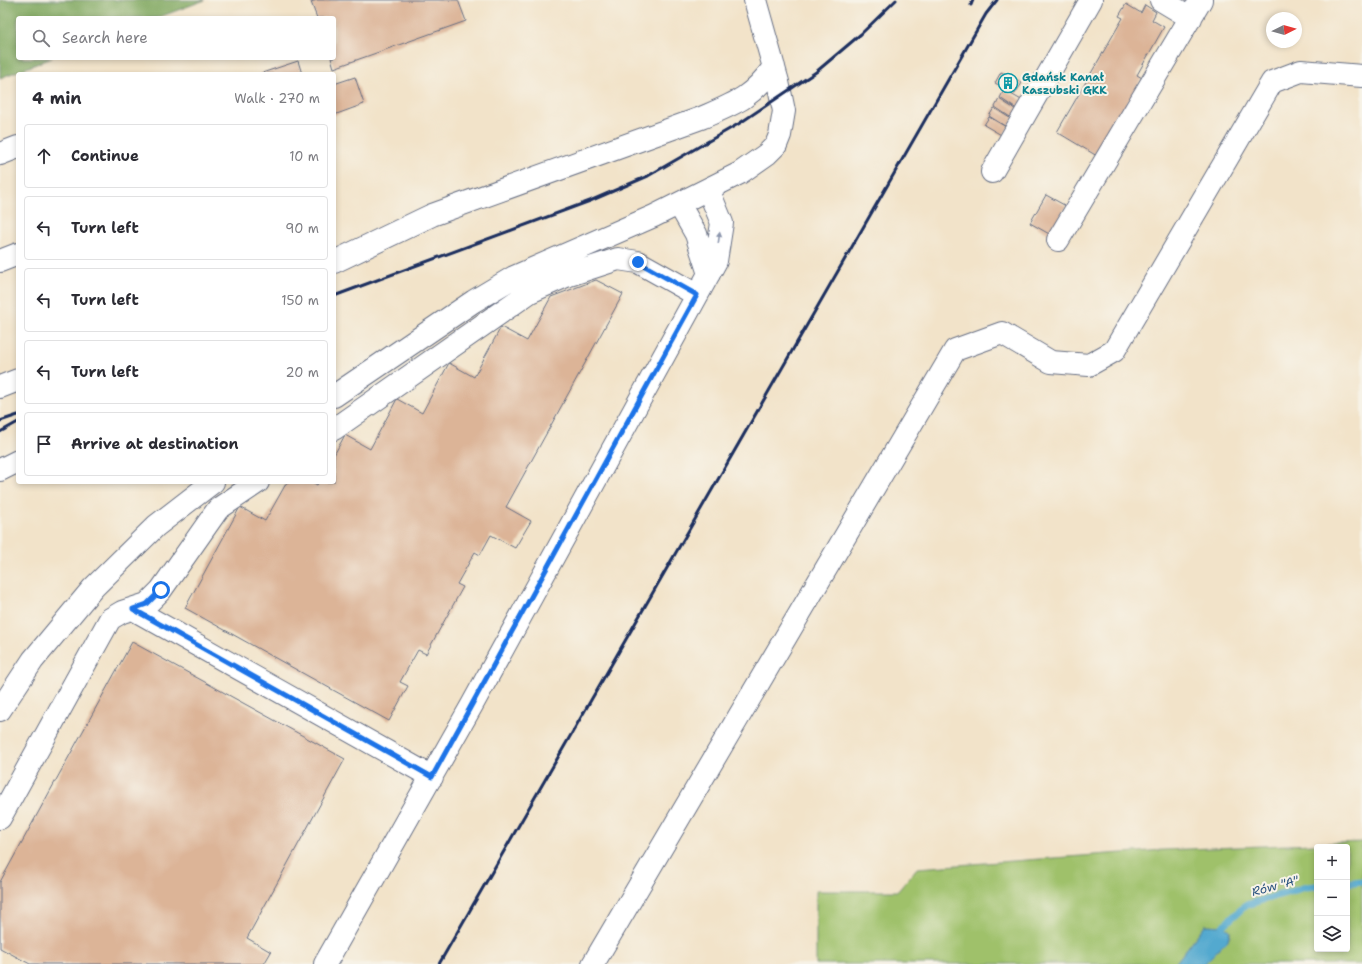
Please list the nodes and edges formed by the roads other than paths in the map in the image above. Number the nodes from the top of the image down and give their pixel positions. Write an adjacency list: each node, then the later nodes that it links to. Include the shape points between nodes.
1 (755, 0): 5 (lane)
2 (1091, 0): 9 (lane)
3 (1161, 0): 4 (lane)
4 (1196, 9): 12 (lane)
5 (774, 67): 10 (lane, via 784,111 783,124 776,145 756,163); 15 (lane, via 760,86 743,100 432,215)
6 (1362, 76): 31 (lane, via 1301,71 1272,82 1114,350 1088,365 1051,362 1002,333 954,350)
7 (16, 148): 8 (lane)
8 (0, 154)
9 (992, 172)
10 (708, 190): 11 (lane); 16 (lane, one-way to 10, via 716,261 722,223)
11 (679, 204): 16 (lane, via 696,234); 20 (lane, via 514,277 474,301)
12 (1058, 240)
13 (16, 255): 14 (lane)
14 (0, 261)
15 (336, 261)
16 (709, 274): 17 (lane)
17 (697, 295): 21 (lane, via 638,262 618,259 566,276 530,292); 28 (lane)
18 (16, 381): 19 (lane)
19 (0, 387)
20 (336, 395)
21 (336, 429)
22 (16, 461): 23 (lane)
23 (0, 470)
24 (210, 484): 27 (lane, via 156,526 93,588 33,660)
25 (255, 484): 26 (lane, via 218,509 161,590 147,604)
26 (133, 609): 28 (lane); 29 (lane, via 110,619)
27 (0, 710)
28 (432, 777): 30 (lane)
29 (0, 818)
30 (325, 964)
31 (593, 964)

